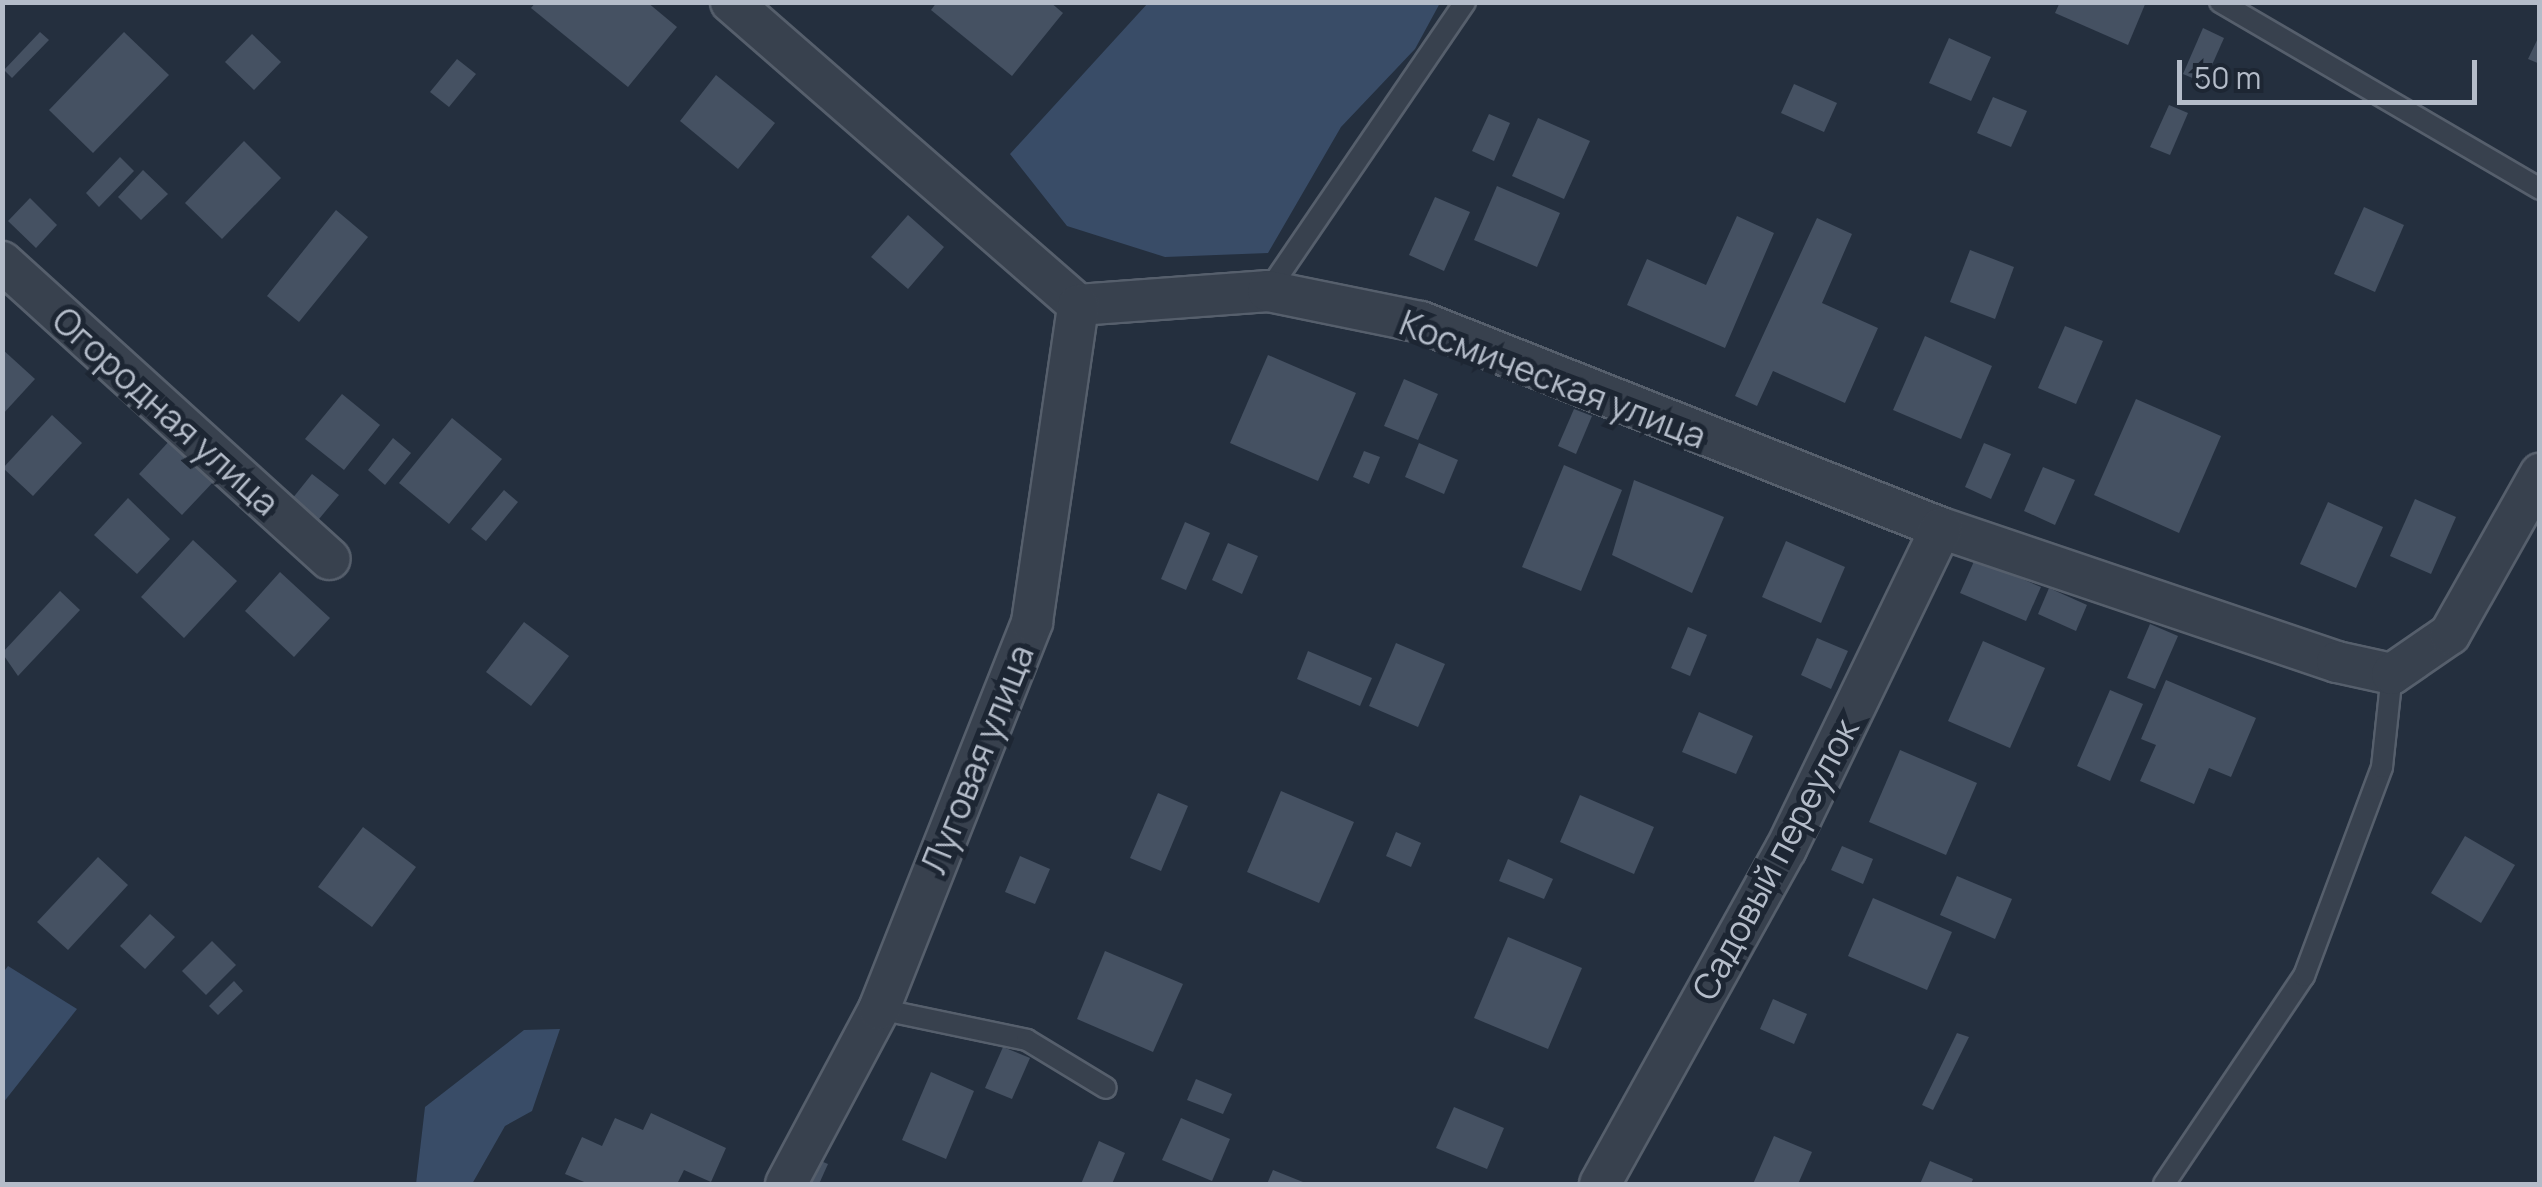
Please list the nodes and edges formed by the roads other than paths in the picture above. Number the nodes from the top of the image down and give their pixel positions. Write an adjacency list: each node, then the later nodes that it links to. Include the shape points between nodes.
1 (731, 2): 7 (street)
2 (1464, 2): 6 (lane)
3 (2220, 2): 4 (lane)
4 (2540, 189)
5 (2, 262): 10 (street, Огородная улица)
6 (1268, 291): 7 (street, Космическая улица); 9 (street, Космическая улица, via 1421,322)
7 (1078, 305): 12 (street, Луговая улица, via 1032,622)
8 (2540, 474): 11 (street, via 2450,634)
9 (1941, 528): 11 (street, Космическая улица); 15 (street, Садовый переулок, via 1786,850)
10 (329, 559)
11 (2392, 674): 16 (lane, via 2382,767 2304,976)
12 (879, 1009): 13 (lane, via 1028,1040); 14 (street, Луговая улица)
13 (1106, 1088)
14 (786, 1184)
15 (1600, 1184)
16 (2164, 1184)

